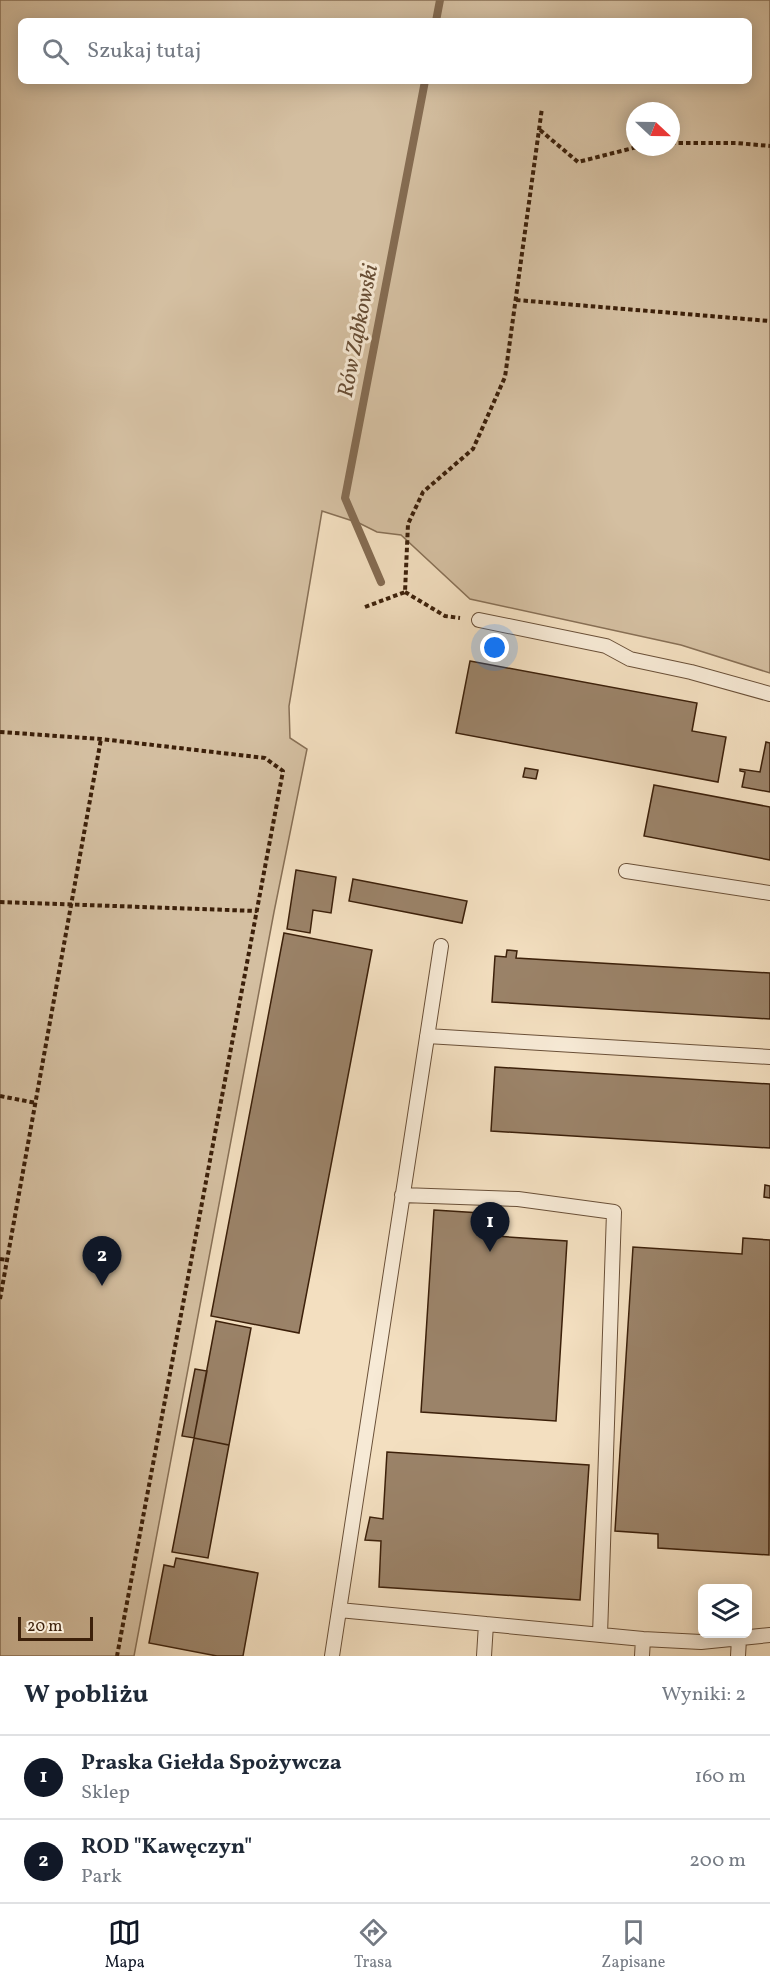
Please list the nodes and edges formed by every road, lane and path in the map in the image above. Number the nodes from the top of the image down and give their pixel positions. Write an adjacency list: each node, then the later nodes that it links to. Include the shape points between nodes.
1 (542, 108): 2 (path)
2 (539, 129): 5 (path, via 578,162); 6 (path)
3 (680, 143): 4 (path)
4 (770, 146)
5 (626, 150)
6 (516, 300): 7 (path); 8 (path, via 505,377 473,449 423,492 408,524)
7 (770, 321)
8 (405, 592): 9 (path); 10 (path, via 445,616)
9 (365, 607)
10 (479, 620): 11 (lane, via 606,646 630,659)
11 (770, 694)
12 (0, 732): 13 (path)
13 (101, 739): 17 (path); 18 (path, via 265,758 283,771)
14 (626, 871): 15 (lane)
15 (770, 893)
16 (0, 903): 17 (path)
17 (71, 904): 18 (path); 23 (path)
18 (256, 911): 34 (path)
19 (441, 946): 20 (lane)
20 (427, 1036): 21 (lane); 24 (lane)
21 (770, 1057)
22 (0, 1096): 23 (path)
23 (36, 1102): 26 (path)
24 (402, 1195): 28 (lane); 30 (lane, via 518,1200 614,1212)
25 (0, 1259): 26 (path)
26 (7, 1260): 27 (path)
27 (0, 1299)
28 (339, 1610): 29 (lane); 35 (lane)
29 (486, 1624): 30 (lane); 36 (lane)
30 (600, 1635): 32 (lane)
31 (770, 1635): 33 (lane)
32 (643, 1639): 33 (lane); 37 (lane)
33 (739, 1639): 38 (lane)
34 (117, 1656)
35 (332, 1656)
36 (484, 1656)
37 (642, 1656)
38 (738, 1656)

